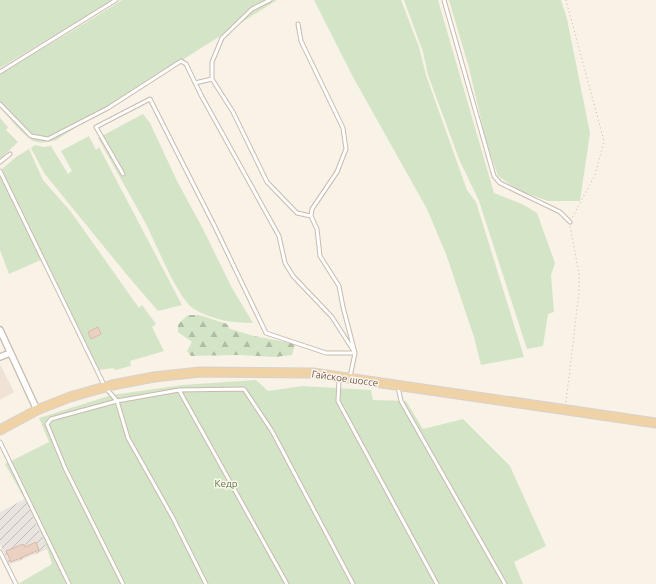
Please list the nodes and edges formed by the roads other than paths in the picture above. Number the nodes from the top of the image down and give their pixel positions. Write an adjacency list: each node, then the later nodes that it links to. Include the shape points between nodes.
1 (116, 0): 5 (lane)
2 (270, 0): 6 (lane, via 252,10 222,38 212,62)
3 (444, 0): 14 (lane, via 494,176 500,183 560,212)
4 (298, 24): 13 (lane, via 301,41 343,128 346,149 337,172 312,208)
5 (0, 72)
6 (212, 79): 7 (lane); 13 (lane, via 233,112 267,182 297,213)
7 (195, 83): 8 (lane, via 186,64 181,61 108,108 48,139 31,136); 17 (lane, via 279,236 285,263 293,276 332,317)
8 (0, 104)
9 (10, 154): 10 (lane)
10 (0, 162)
11 (0, 171): 22 (lane)
12 (123, 174): 17 (lane, via 96,127 150,99 266,333 326,353)
13 (311, 216): 17 (lane, via 317,229 320,256 339,286)
14 (570, 222)
15 (0, 330): 16 (street)
16 (10, 353): 18 (street); 25 (street)
17 (355, 353): 20 (lane)
18 (0, 357)
19 (339, 377): 20 (main road, Гайское шоссе); 22 (main road, Гайское шоссе, via 313,373 200,372 154,377); 36 (lane, via 338,401)
20 (350, 378): 21 (main road, Гайское шоссе)
21 (397, 385): 26 (main road, Гайское шоссе); 37 (lane, via 401,401)
22 (105, 387): 24 (lane); 25 (main road, Гайское шоссе)
23 (179, 390): 24 (lane); 34 (lane); 35 (lane, via 244,388 272,431)
24 (117, 402): 32 (lane, via 51,419 47,424 65,468); 33 (lane, via 128,438)
25 (37, 410): 27 (main road, Гайское шоссе)
26 (656, 423)
27 (0, 430)
28 (0, 442): 31 (lane)
29 (0, 552): 30 (lane)
30 (16, 584)
31 (69, 584)
32 (123, 584)
33 (206, 584)
34 (287, 584)
35 (353, 584)
36 (437, 584)
37 (505, 584)

